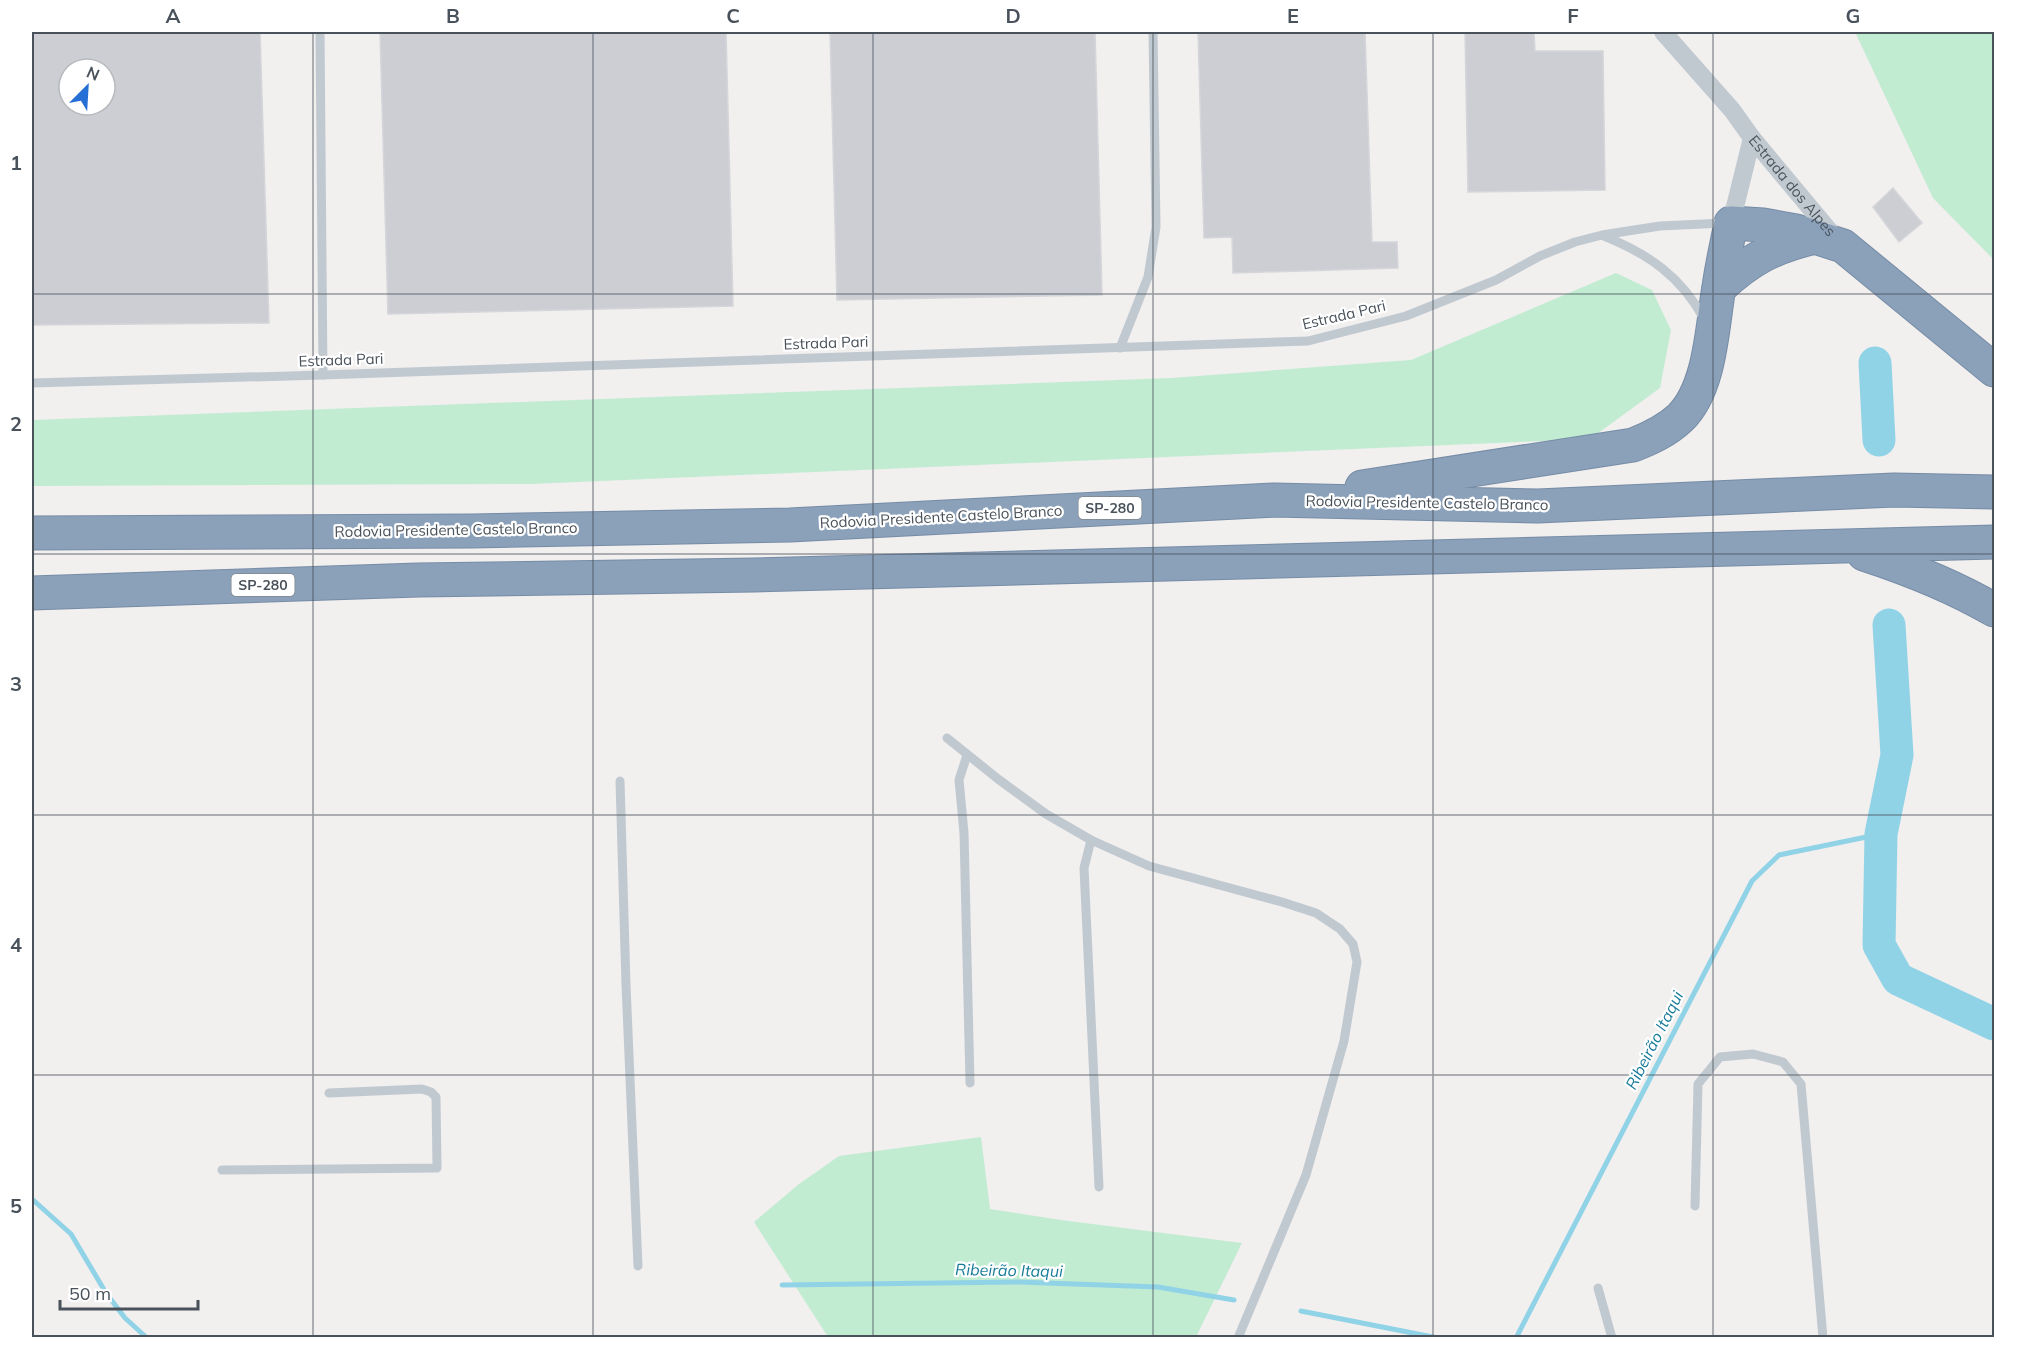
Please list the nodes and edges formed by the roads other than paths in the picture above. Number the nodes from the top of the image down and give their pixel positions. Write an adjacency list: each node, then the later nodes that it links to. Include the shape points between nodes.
1 (320, 32): 12 (lane)
2 (1153, 32): 10 (lane, via 1156,226 1148,277)
3 (1663, 32): 4 (street)
4 (1752, 138): 5 (street, Estrada dos Alpes); 7 (street, Estrada dos Alpes)
5 (1731, 223): 6 (lane, Estrada Pari, via 1660,226); 7 (highway, via 1797,231); 8 (highway)
6 (1602, 235): 9 (lane, via 1658,264 1698,306); 10 (lane, Estrada Pari, via 1540,256 1496,280 1406,316 1308,341)
7 (1830, 241): 8 (highway, via 1786,244 1759,256); 11 (highway)
8 (1719, 288): 9 (highway)
9 (1713, 334): 15 (highway, via 1697,393 1682,417 1658,435 1633,445)
10 (1120, 348): 12 (lane, Estrada Pari)
11 (1995, 370)
12 (323, 375): 13 (lane, Estrada Pari)
13 (32, 383)
14 (1995, 492): 15 (highway, Rodovia Presidente Castelo Branco / SP-280, via 1894,490 1538,506)
15 (1274, 500): 16 (highway, Rodovia Presidente Castelo Branco / SP-280, via 790,525)
16 (32, 533)
17 (1995, 542): 18 (highway, SP-280)
18 (1836, 546): 19 (highway, SP-280, via 754,575 407,580); 20 (highway, via 1905,567)
19 (32, 593)
20 (1995, 610)
21 (947, 738): 22 (lane)
22 (967, 754): 24 (lane, via 1046,814); 25 (lane, via 958,780 964,833)
23 (620, 781): 30 (lane)
24 (1091, 840): 28 (lane, via 1084,868); 32 (lane, via 1149,867 1316,913 1340,929 1353,944 1357,962 1344,1041 1309,1164)
25 (970, 1083)
26 (329, 1093): 27 (lane, via 422,1089 431,1092 436,1097 437,1168)
27 (222, 1170)
28 (1099, 1187)
29 (1695, 1206): 34 (lane, via 1698,1084 1720,1057 1753,1054 1783,1062 1801,1084)
30 (638, 1266)
31 (1599, 1288): 33 (lane)
32 (1238, 1338)
33 (1612, 1338)
34 (1823, 1338)

